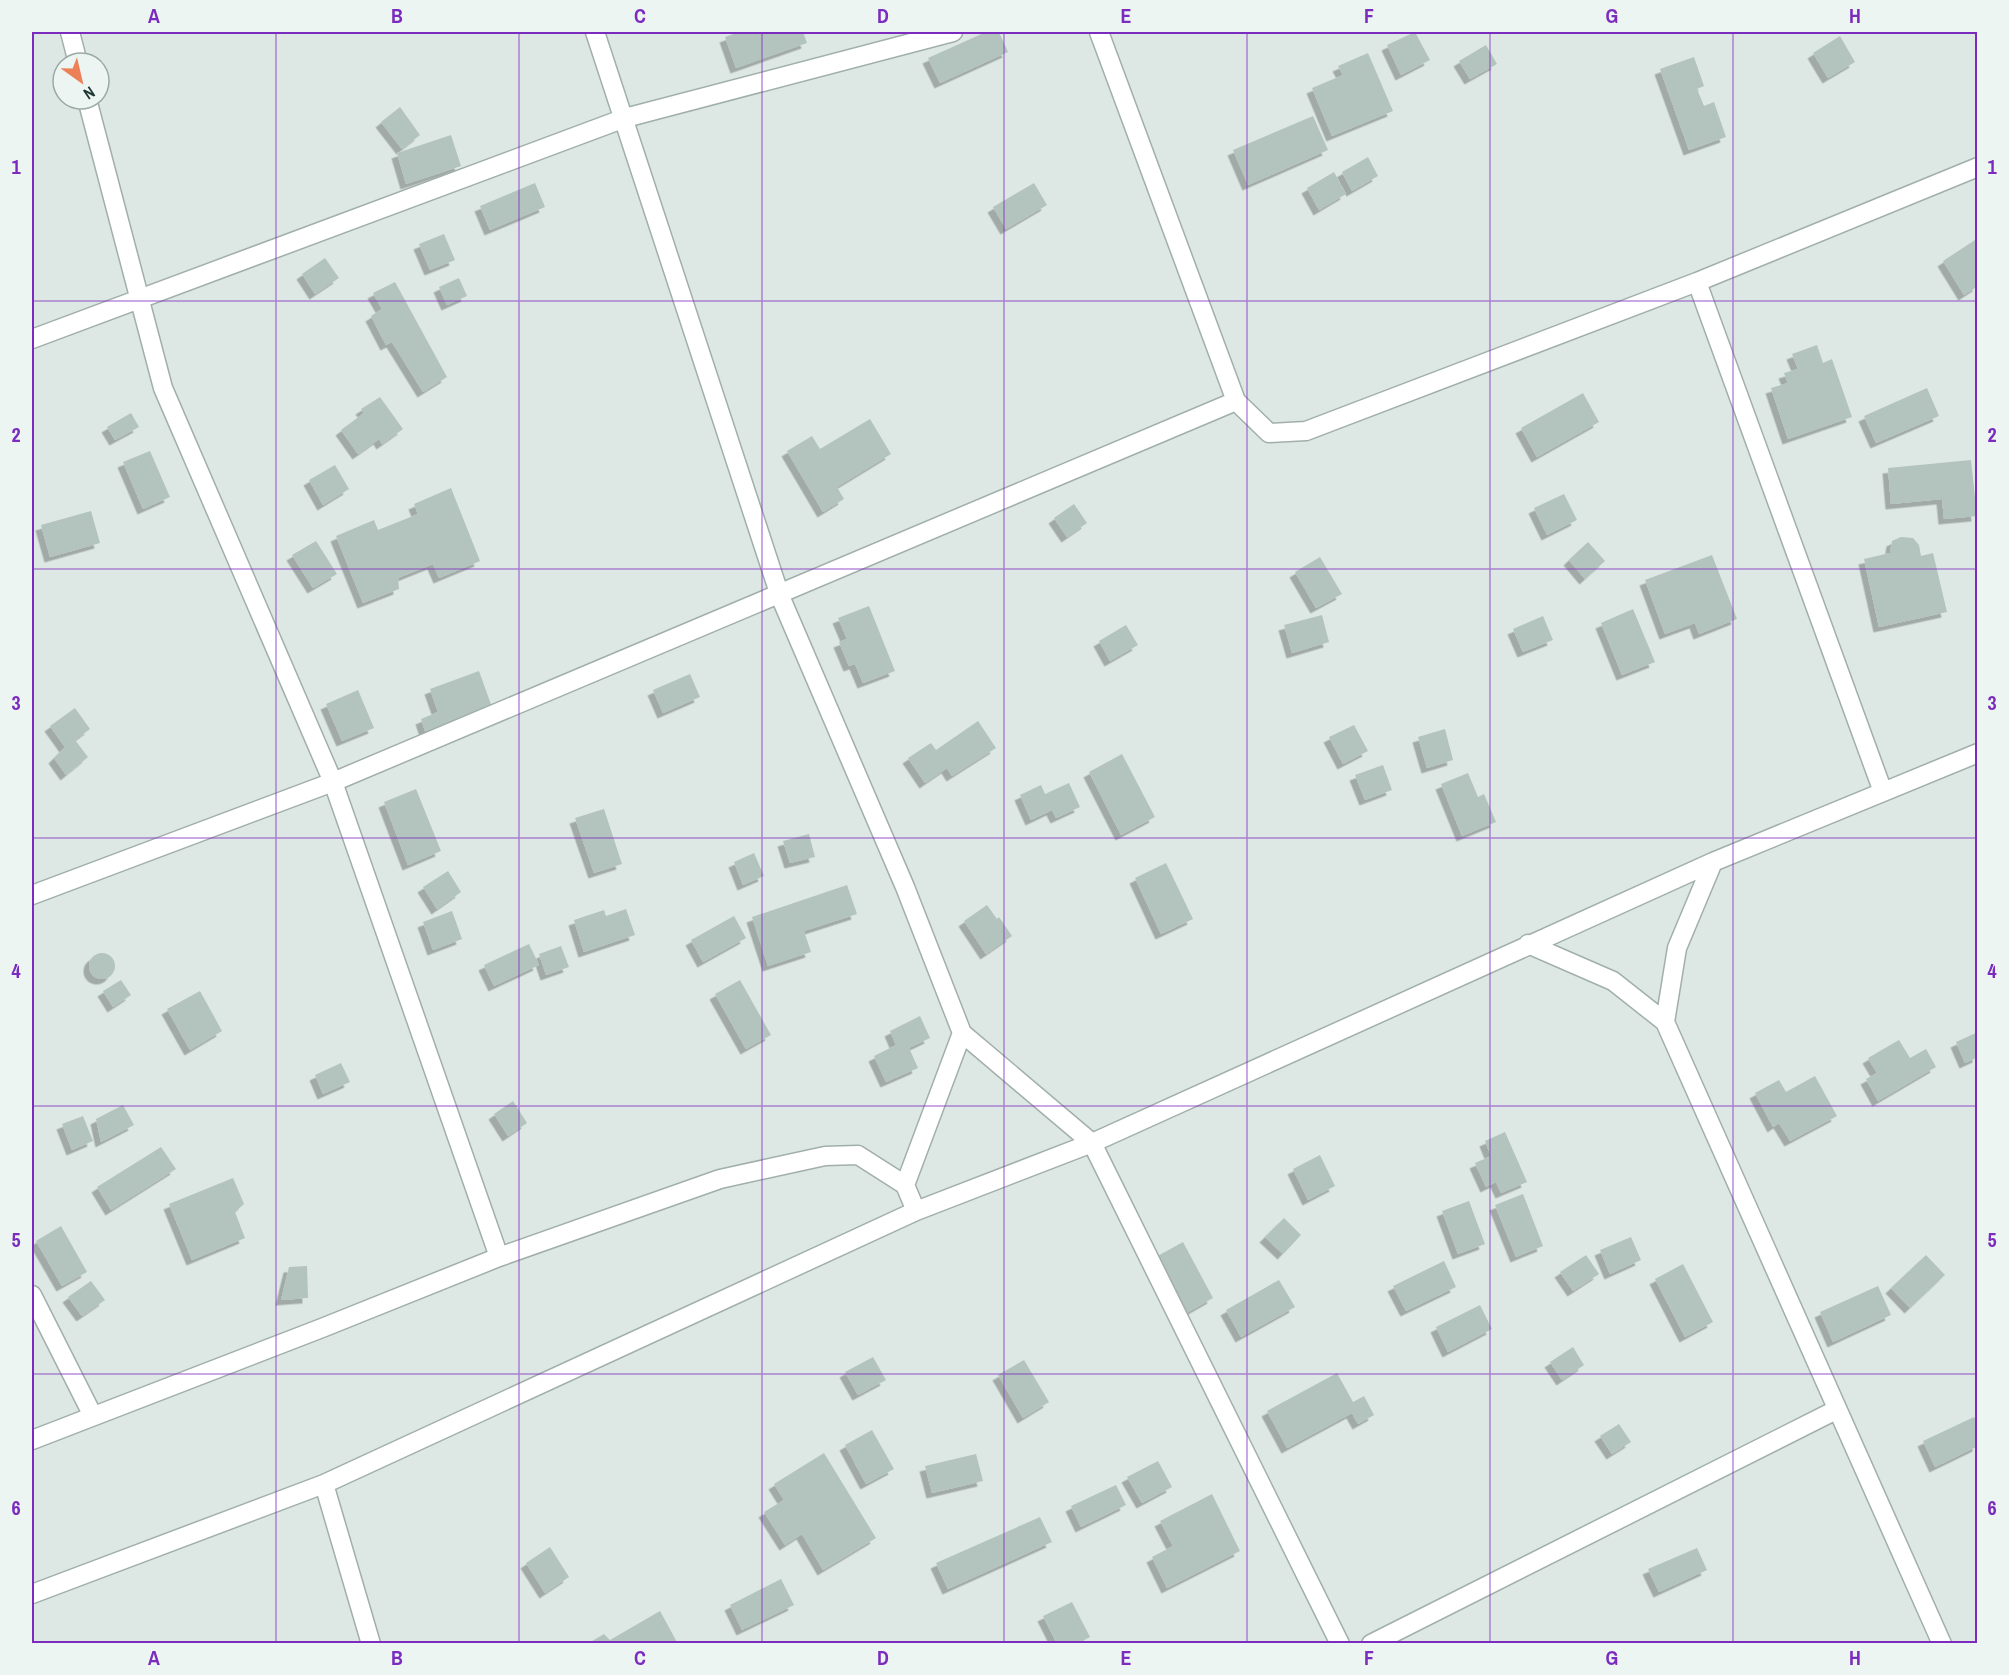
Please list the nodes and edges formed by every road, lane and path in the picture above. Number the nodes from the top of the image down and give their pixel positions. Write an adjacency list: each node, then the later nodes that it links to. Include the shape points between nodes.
1 (70, 32): 5 (street)
2 (596, 32): 7 (street)
3 (952, 32): 7 (street)
4 (1099, 32): 12 (street)
5 (75, 51)
6 (90, 111): 10 (street)
7 (625, 118): 10 (street); 13 (street)
8 (1977, 167): 9 (street)
9 (1696, 282): 12 (street, via 1306,431 1269,433); 16 (street)
10 (139, 301): 11 (street); 15 (street, via 163,387)
11 (32, 339)
12 (1236, 401): 13 (street)
13 (780, 596): 15 (street); 21 (street, via 905,887)
14 (1977, 753): 16 (street)
15 (333, 782): 18 (street); 25 (street)
16 (1883, 792): 17 (street)
17 (1713, 862): 19 (street); 20 (street, via 1677,948)
18 (32, 895)
19 (1528, 944): 20 (street, via 1613,981); 22 (street)
20 (1665, 1022): 27 (street)
21 (962, 1033): 22 (street); 23 (street)
22 (1092, 1143): 24 (street); 33 (street)
23 (905, 1185): 24 (street); 25 (street, via 858,1155 825,1156 720,1179)
24 (916, 1211): 30 (street)
25 (499, 1257): 28 (street)
26 (32, 1296): 28 (street)
27 (1836, 1410): 34 (street); 35 (street)
28 (93, 1416): 29 (street)
29 (32, 1440)
30 (324, 1484): 31 (street); 32 (street)
31 (32, 1594)
32 (371, 1644)
33 (1340, 1644)
34 (1371, 1644)
35 (1942, 1644)

